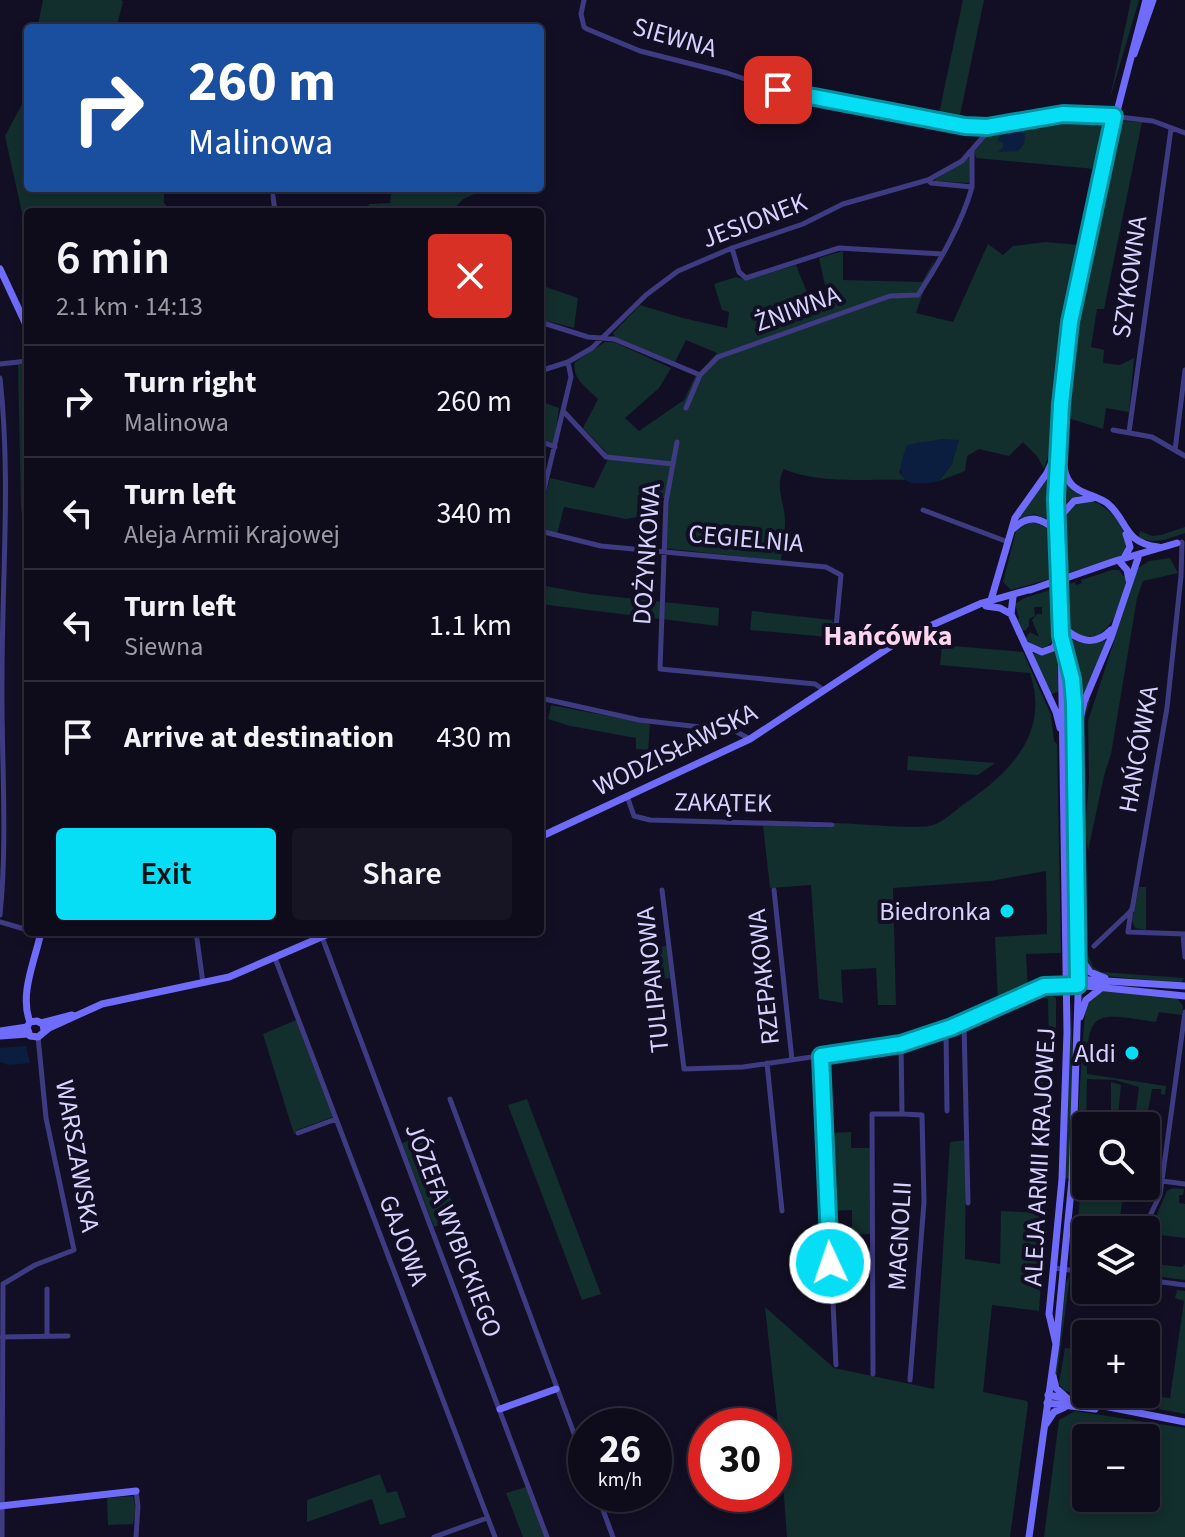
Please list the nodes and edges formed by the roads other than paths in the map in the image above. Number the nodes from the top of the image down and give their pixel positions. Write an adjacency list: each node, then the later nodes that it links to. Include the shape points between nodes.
1 (584, 0): 6 (street, SIEWNA, via 584,27 640,51 805,96)
2 (1146, 0): 4 (main road, ALEJA ARMII KRAJOWEJ)
3 (1153, 0): 4 (main road, ALEJA ARMII KRAJOWEJ)
4 (1130, 62): 5 (main road, ALEJA ARMII KRAJOWEJ)
5 (1114, 116): 6 (street, SIEWNA, via 1049,115); 7 (street, SIEWNA); 29 (main road, ALEJA ARMII KRAJOWEJ, via 1070,322)
6 (992, 127): 9 (street, JESIONEK)
7 (1171, 129): 8 (street, SIEWNA); 31 (street, SZYKOWNA)
8 (1185, 133)
9 (972, 150): 10 (street, JESIONEK); 11 (street)
10 (928, 180): 11 (street); 14 (street, JESIONEK, via 843,204)
11 (972, 187): 15 (street, ŻNIWNA)
12 (273, 196): 13 (street)
13 (274, 208)
14 (732, 248): 15 (street, via 746,278 839,248); 19 (street, JESIONEK, via 669,276)
15 (942, 254): 25 (street, ŻNIWNA, via 918,295 890,296 718,357)
16 (0, 269): 17 (main road)
17 (24, 320)
18 (544, 323): 19 (street)
19 (603, 340): 21 (street, JESIONEK); 25 (street, via 614,339)
20 (24, 361): 22 (street)
21 (568, 362): 23 (street, JESIONEK); 28 (street, via 571,377)
22 (0, 364)
23 (544, 370)
24 (1185, 370): 36 (street)
25 (700, 375): 27 (street)
26 (0, 378): 75 (street, via 5,537)
27 (686, 408)
28 (564, 412): 34 (street); 38 (street, via 606,457)
29 (1059, 426): 35 (main road, ALEJA ARMII KRAJOWEJ); 40 (main road, via 1068,480)
30 (1113, 430): 31 (street)
31 (1129, 432): 36 (street)
32 (677, 442): 38 (street, DOŻYNKOWA)
33 (544, 443): 34 (street)
34 (555, 447): 39 (street)
35 (1058, 449): 42 (main road, ALEJA ARMII KRAJOWEJ); 44 (main road)
36 (1175, 450): 37 (street)
37 (1185, 456)
38 (673, 464): 50 (street, DOŻYNKOWA)
39 (544, 490)
40 (1097, 498): 42 (main road, via 1074,501); 43 (main road)
41 (923, 510): 47 (street)
42 (1057, 521): 46 (main road, ALEJA ARMII KRAJOWEJ)
43 (1123, 527): 49 (main road, via 1138,542); 52 (main road, via 1130,547)
44 (1011, 531): 46 (main road, via 1025,519 1036,518); 47 (main road)
45 (544, 532): 50 (street, CEGIELNIA, via 601,546)
46 (1058, 532): 58 (main road, ALEJA ARMII KRAJOWEJ)
47 (1008, 542): 53 (main road)
48 (1181, 542): 49 (main road, WODZISŁAWSKA); 51 (main road, WODZISŁAWSKA); 74 (street, HAŃCÓWKA, via 1168,698)
49 (1158, 547): 52 (main road, WODZISŁAWSKA)
50 (664, 552): 62 (street, CEGIELNIA, via 826,567 841,575 836,627 846,637 874,641); 63 (street, DOŻYNKOWA)
51 (1138, 558): 52 (main road, WODZISŁAWSKA); 54 (main road)
52 (1122, 560): 54 (main road); 55 (main road, WODZISŁAWSKA, bridge)
53 (1000, 575): 55 (main road, via 1003,587); 56 (main road)
54 (1129, 582): 59 (main road)
55 (1013, 595): 56 (main road, WODZISŁAWSKA); 57 (main road)
56 (988, 603): 57 (main road); 62 (main road, WODZISŁAWSKA)
57 (1011, 614): 61 (main road)
58 (1061, 626): 59 (main road, via 1088,641); 60 (main road, ALEJA ARMII KRAJOWEJ)
59 (1113, 629): 68 (main road)
60 (1061, 636): 61 (main road, via 1053,648 1042,652); 67 (main road, ALEJA ARMII KRAJOWEJ); 68 (main road, ALEJA ARMII KRAJOWEJ, via 1073,686)
61 (1025, 644): 67 (main road)
62 (883, 650): 64 (main road, WODZISŁAWSKA)
63 (660, 669): 64 (street, WODZISŁAWSKA, via 815,684)
64 (824, 690): 66 (main road, WODZISŁAWSKA)
65 (544, 699): 66 (street, via 639,720 735,731)
66 (750, 739): 69 (main road, WODZISŁAWSKA)
67 (1063, 739): 86 (main road, ALEJA ARMII KRAJOWEJ)
68 (1073, 746): 83 (main road, ALEJA ARMII KRAJOWEJ)
69 (627, 796): 70 (street, ZAKĄTEK, via 634,816 650,820); 71 (main road, WODZISŁAWSKA)
70 (832, 825)
71 (544, 835)
72 (662, 890): 103 (street, TULIPANOWA, via 682,1066)
73 (774, 890): 102 (street, RZEPAKOWA)
74 (1132, 910): 78 (street, via 1128,932); 82 (street)
75 (0, 915)
76 (0, 922): 77 (street)
77 (24, 929)
78 (1184, 934): 84 (street)
79 (39, 936): 96 (main road, via 26,995)
80 (197, 936): 89 (street)
81 (322, 937): 85 (main road); 135 (street, JÓZEFA WYBICKIEGO)
82 (1094, 946)
83 (1077, 950): 87 (main road, via 1090,972); 88 (main road, ALEJA ARMII KRAJOWEJ)
84 (1185, 957)
85 (275, 958): 89 (main road); 109 (street, GAJOWA)
86 (1067, 981): 88 (main road); 94 (street, via 1056,979); 116 (main road, ALEJA ARMII KRAJOWEJ)
87 (1112, 981): 88 (main road); 90 (main road)
88 (1078, 982): 91 (main road); 95 (main road, ALEJA ARMII KRAJOWEJ)
89 (203, 984): 98 (main road, via 123,998)
90 (1185, 986)
91 (1102, 988): 92 (main road); 95 (main road, via 1086,1000)
92 (1185, 996)
93 (1185, 1012): 104 (street)
94 (964, 1022): 97 (street); 113 (street)
95 (1078, 1023): 117 (main road, ALEJA ARMII KRAJOWEJ)
96 (28, 1028): 98 (main road); 98 (main road); 99 (main road)
97 (946, 1029): 100 (street); 107 (street)
98 (41, 1030): 120 (street, WARSZAWSKA, via 46,1118 74,1250)
99 (0, 1033)
100 (901, 1044): 101 (street); 108 (street)
101 (821, 1056): 102 (street); 128 (street)
102 (792, 1060): 103 (street)
103 (767, 1063): 114 (street)
104 (1177, 1070): 105 (street); 111 (street)
105 (1185, 1071)
106 (450, 1099): 132 (street)
107 (947, 1111)
108 (902, 1114): 130 (street, via 872,1114); 131 (street, MAGNOLII, via 922,1115 924,1202)
109 (336, 1119): 110 (street); 142 (street, GAJOWA)
110 (298, 1133)
111 (1162, 1181): 112 (street); 115 (street)
112 (1185, 1184)
113 (968, 1203)
114 (782, 1211)
115 (1150, 1216)
116 (1054, 1268): 117 (street); 126 (main road, ALEJA ARMII KRAJOWEJ, via 1049,1314)
117 (1064, 1269): 118 (street); 126 (main road, ALEJA ARMII KRAJOWEJ)
118 (1072, 1270)
119 (1160, 1282): 121 (street)
120 (1, 1284): 125 (street)
121 (1185, 1285)
122 (47, 1289): 123 (street)
123 (47, 1336): 124 (street); 125 (street)
124 (68, 1336)
125 (2, 1337): 127 (street)
126 (1056, 1344): 129 (main road, ALEJA ARMII KRAJOWEJ)
127 (1, 1347): 140 (street)
128 (836, 1365)
129 (1052, 1370): 133 (main road, ALEJA ARMII KRAJOWEJ); 134 (main road, via 1056,1388)
130 (873, 1374)
131 (910, 1380)
132 (556, 1389): 135 (main road); 136 (street)
133 (1048, 1399): 134 (main road); 138 (main road, ALEJA ARMII KRAJOWEJ)
134 (1070, 1403): 137 (main road); 138 (main road, via 1054,1412)
135 (500, 1409): 147 (street, JÓZEFA WYBICKIEGO)
136 (568, 1420)
137 (1185, 1422)
138 (1043, 1434): 149 (main road, ALEJA ARMII KRAJOWEJ)
139 (136, 1491): 140 (main road); 144 (street)
140 (1, 1506): 143 (street)
141 (604, 1512): 148 (street)
142 (487, 1518): 145 (street); 146 (street, GAJOWA)
143 (2, 1537)
144 (136, 1537)
145 (434, 1537)
146 (495, 1537)
147 (547, 1537)
148 (613, 1537)
149 (1029, 1537)

